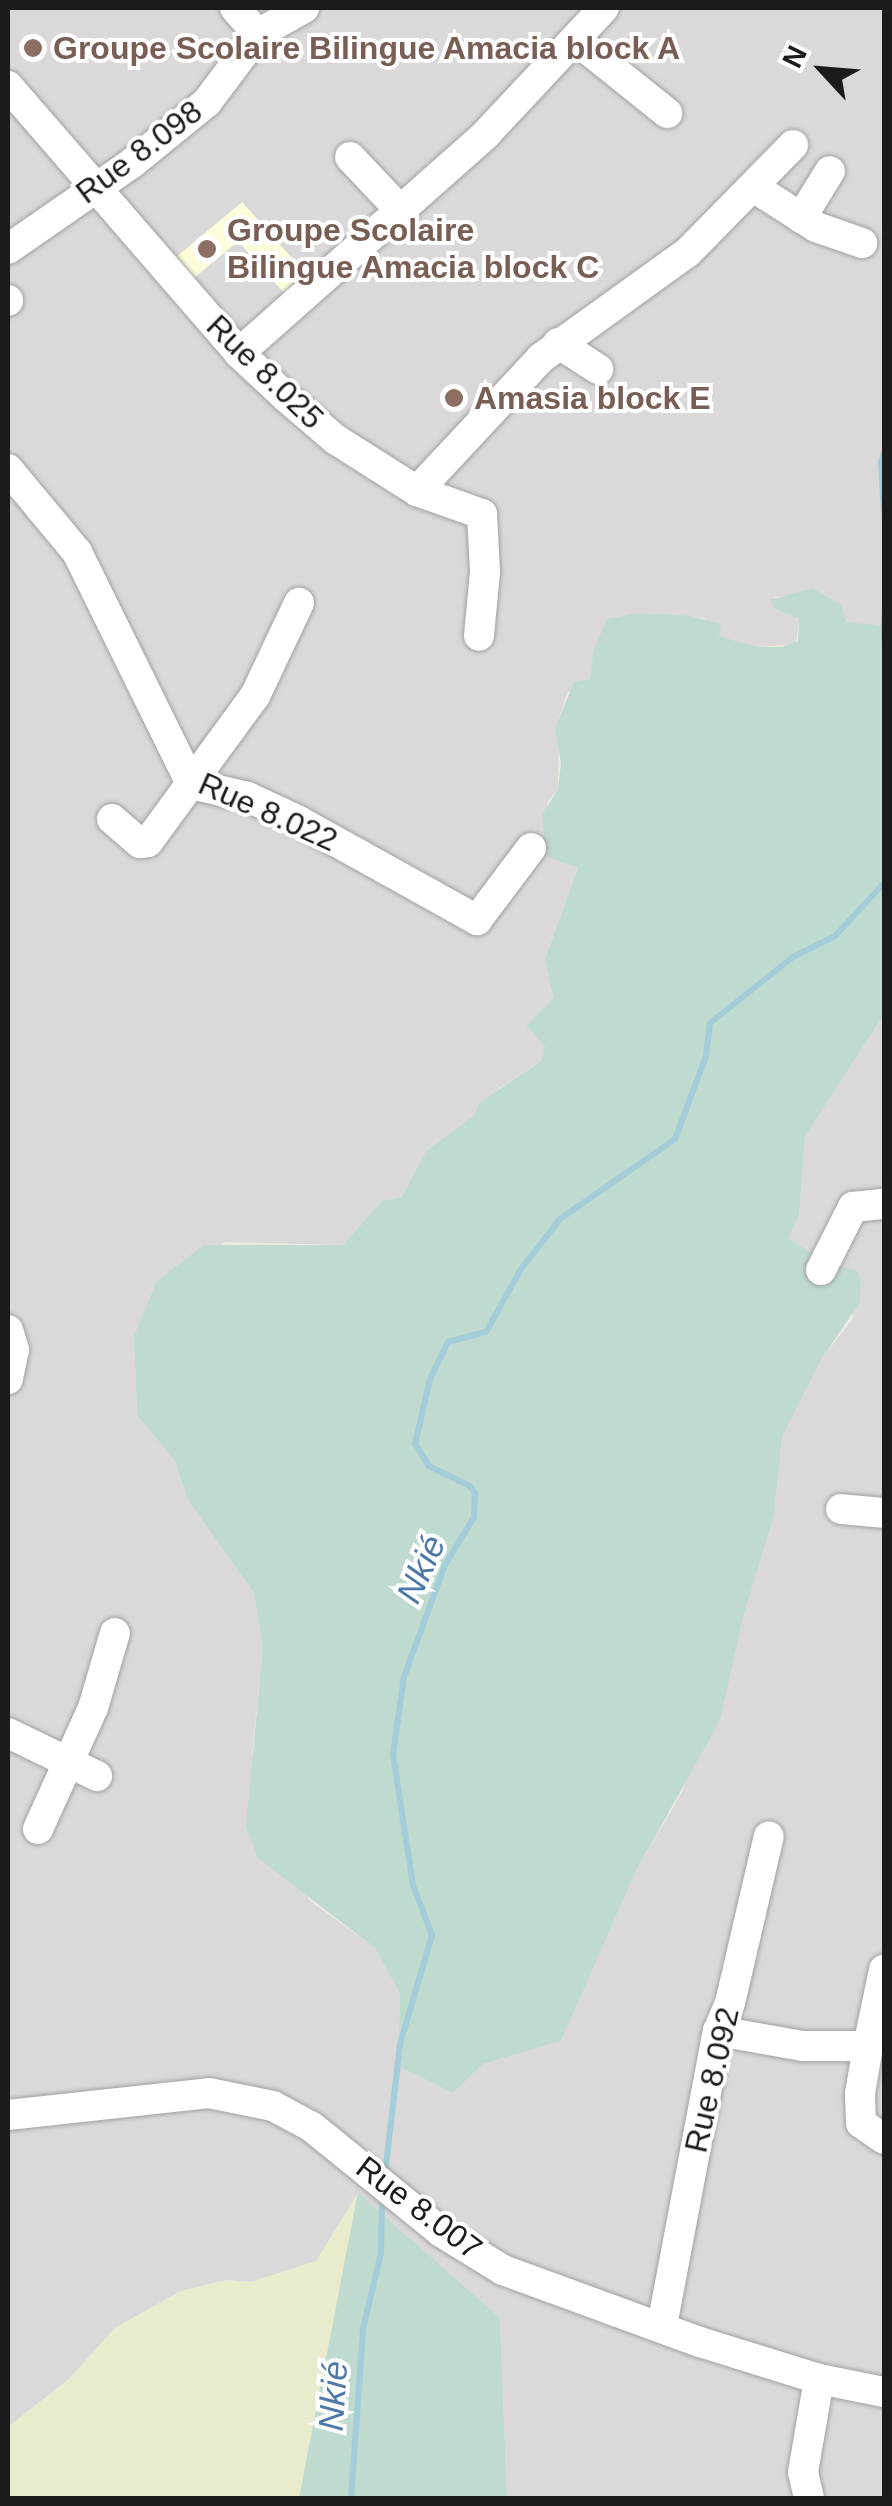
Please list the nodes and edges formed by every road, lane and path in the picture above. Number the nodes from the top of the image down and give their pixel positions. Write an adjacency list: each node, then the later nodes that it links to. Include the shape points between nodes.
1 (235, 8): 4 (street)
2 (303, 8): 4 (street, Rue 8.098)
3 (604, 8): 5 (street)
4 (258, 34): 12 (street, Rue 8.098, via 207,102)
5 (576, 40): 7 (street); 13 (street)
6 (8, 86): 12 (street, Rue 8.025)
7 (667, 113)
8 (793, 145): 11 (street)
9 (350, 157): 13 (street)
10 (830, 171): 14 (street)
11 (755, 188): 14 (street); 17 (street, via 668,269)
12 (94, 189): 16 (street, Rue 8.098); 18 (street, Rue 8.025)
13 (402, 212): 18 (street)
14 (802, 218): 15 (street)
15 (862, 243)
16 (8, 249)
17 (558, 343): 19 (street); 21 (street)
18 (240, 353): 21 (street, Rue 8.025, via 335,440)
19 (598, 369)
20 (8, 468): 24 (street, Rue 8.022, via 77,552)
21 (417, 491): 23 (street, Rue 8.025, via 484,518)
22 (300, 602): 24 (street, via 262,684)
23 (479, 636)
24 (190, 784): 25 (street, via 148,842 140,844); 26 (street, Rue 8.022, via 248,797 299,821 477,920)
25 (112, 819)
26 (531, 848)
27 (884, 1204): 28 (street, via 853,1206)
28 (821, 1270)
29 (8, 1330): 30 (street, via 14,1350)
30 (8, 1379)
31 (841, 1509): 32 (street)
32 (884, 1514)
33 (116, 1633): 35 (street)
34 (8, 1733): 35 (street)
35 (69, 1760): 36 (street); 37 (street)
36 (97, 1776)
37 (38, 1830)
38 (769, 1836): 40 (street, Rue 8.092)
39 (884, 1970): 41 (street)
40 (718, 2032): 41 (street, via 803,2046); 44 (street, Rue 8.092)
41 (868, 2046): 43 (street, via 862,2123)
42 (8, 2115): 44 (street, Rue 8.007, via 209,2093 272,2106 312,2127 409,2207 503,2270)
43 (884, 2139)
44 (662, 2326): 45 (street, Rue 8.007)
45 (819, 2378): 46 (street, Rue 8.007); 47 (street, via 803,2472)
46 (884, 2392)
47 (809, 2498)

